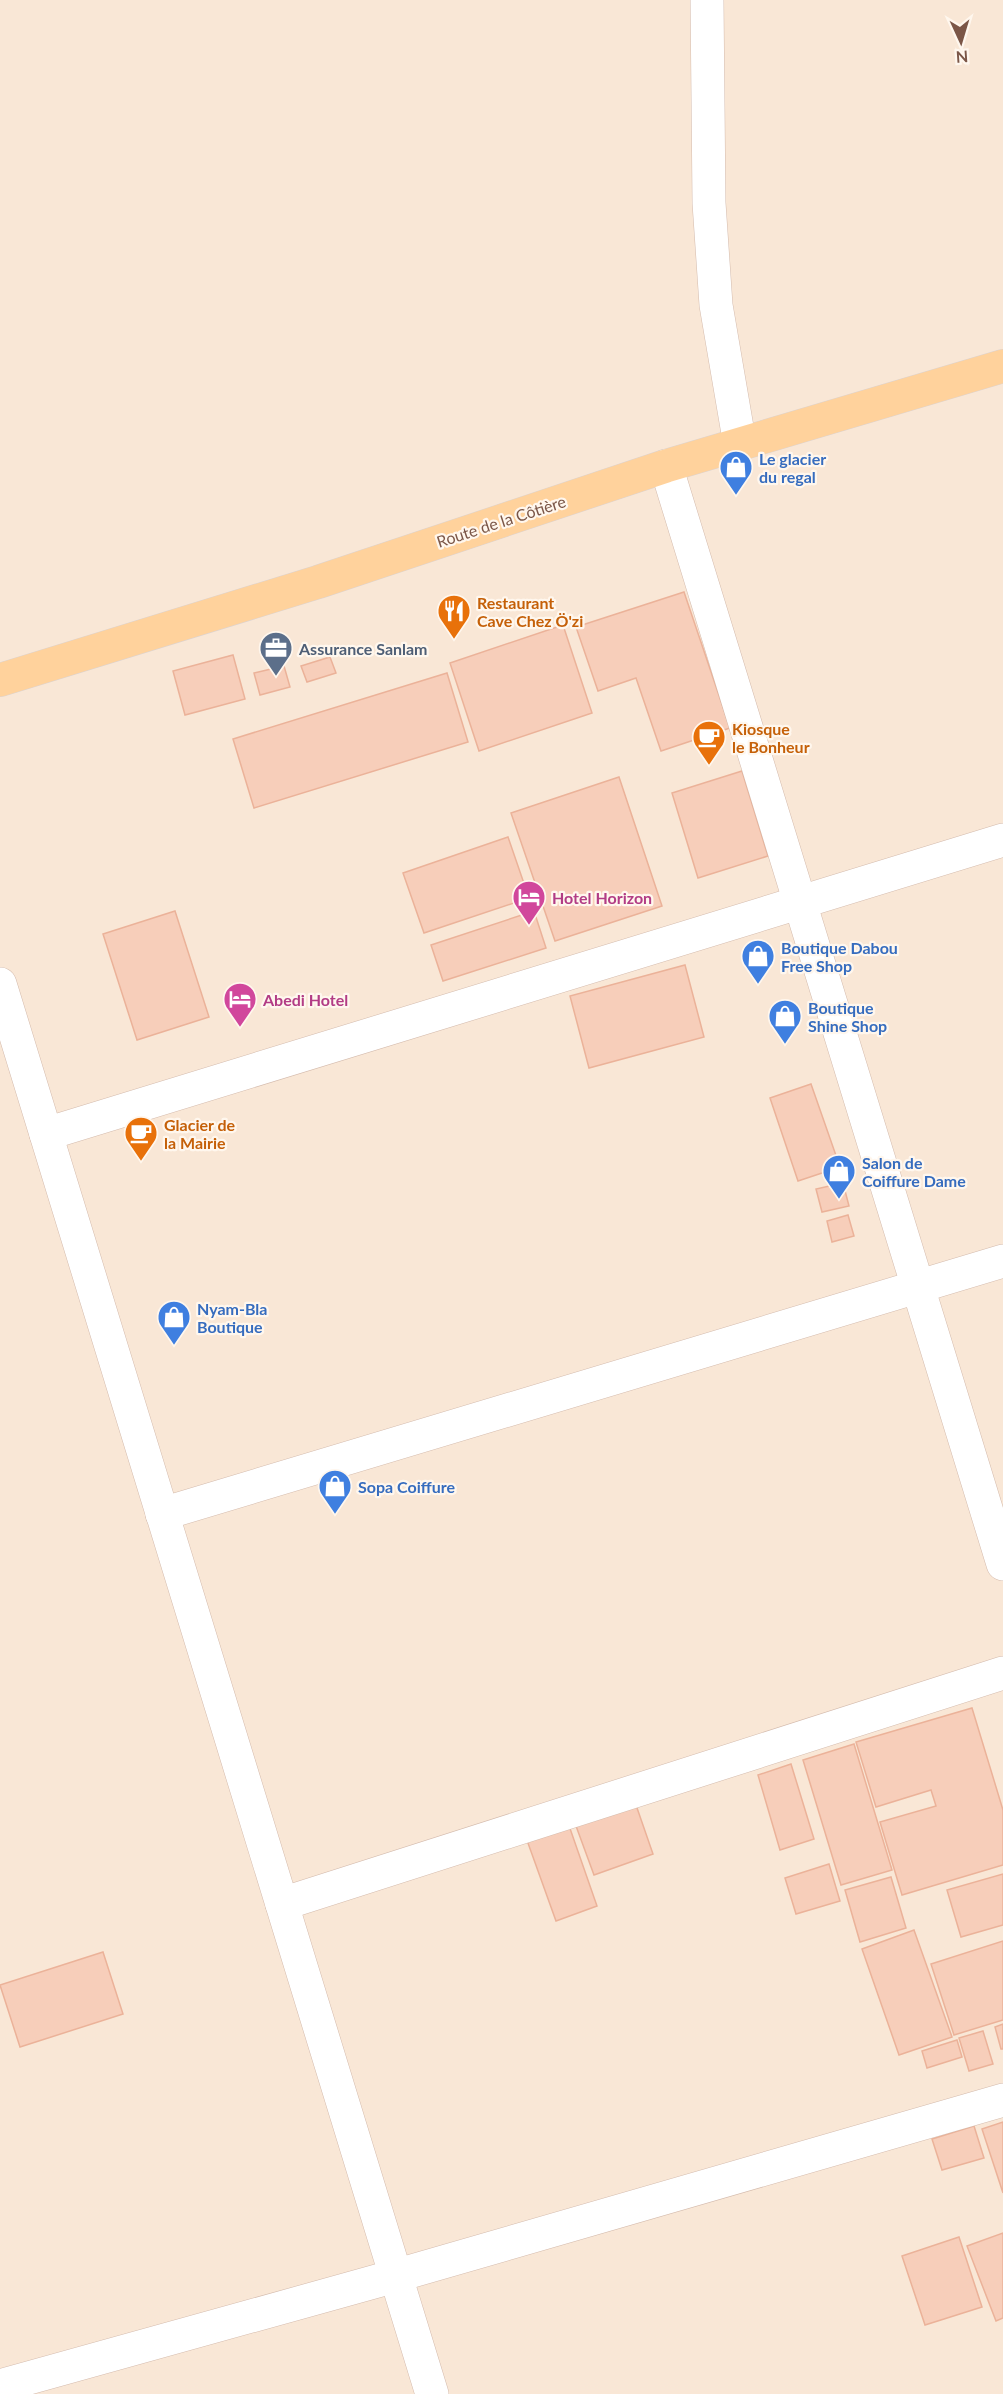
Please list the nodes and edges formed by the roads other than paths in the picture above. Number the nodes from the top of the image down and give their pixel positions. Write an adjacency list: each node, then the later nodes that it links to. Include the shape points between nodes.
1 (707, 0): 3 (street, via 709,203 716,305)
2 (1003, 366): 3 (main road, Route de la Côtière)
3 (740, 445): 4 (main road, Route de la Côtière)
4 (666, 466): 5 (main road, Route de la Côtière, via 318,582); 7 (street)
5 (0, 680)
6 (1003, 840): 7 (street)
7 (800, 903): 9 (street); 11 (street)
8 (0, 984): 9 (street)
9 (46, 1134): 12 (street)
10 (1003, 1261): 11 (street)
11 (918, 1287): 12 (street); 13 (street)
12 (162, 1514): 15 (street)
13 (1003, 1564)
14 (1003, 1673): 15 (street)
15 (282, 1904): 17 (street)
16 (1003, 2100): 17 (street)
17 (395, 2276): 18 (street); 19 (street)
18 (0, 2386)
19 (432, 2394)

